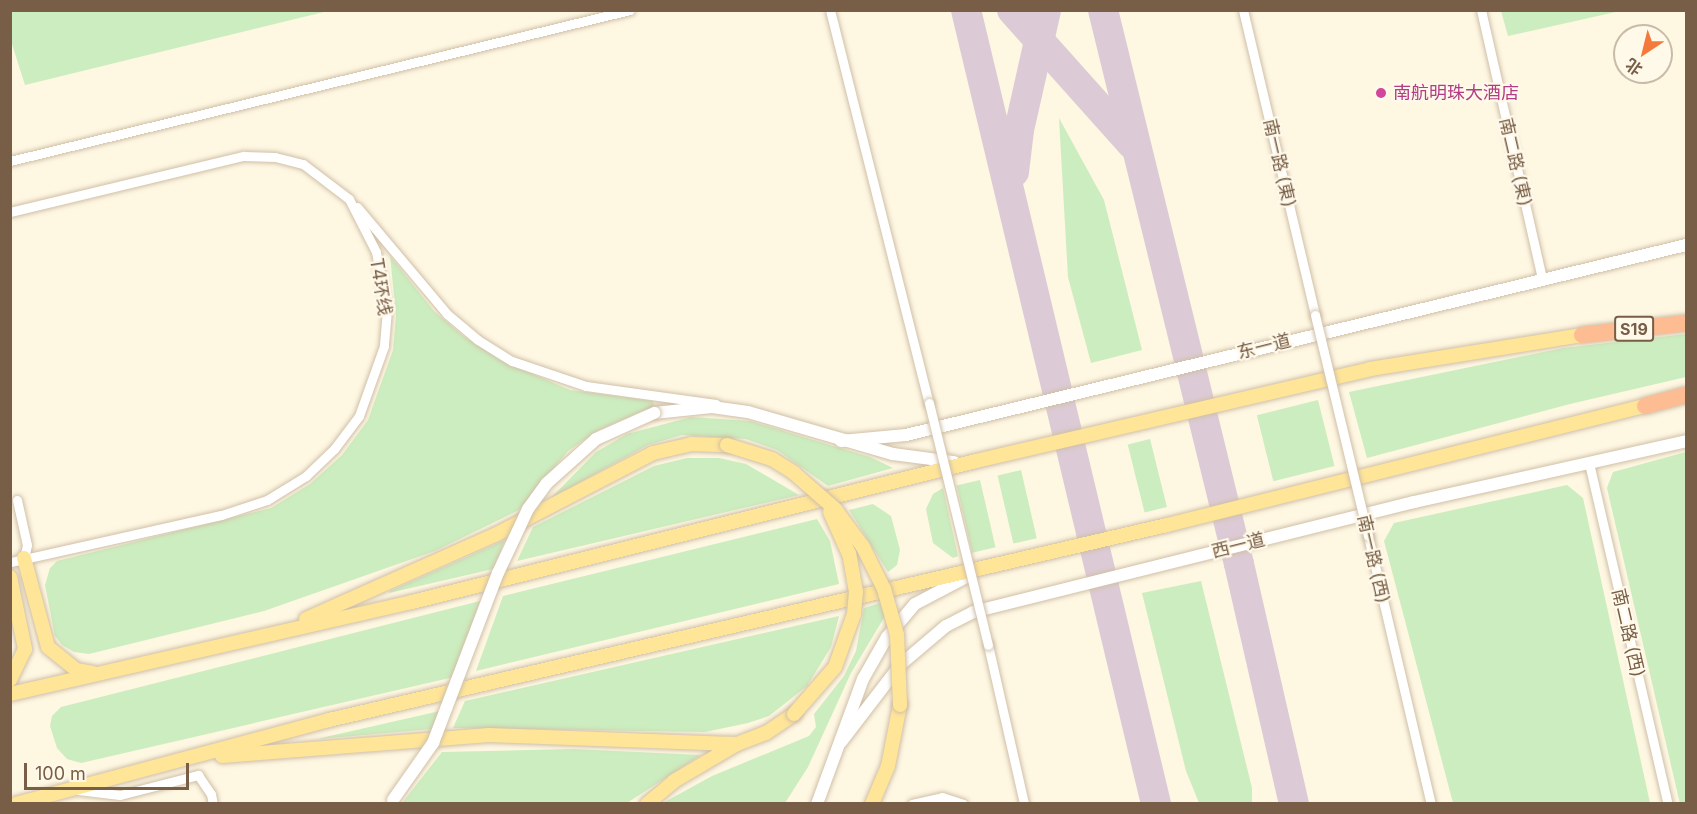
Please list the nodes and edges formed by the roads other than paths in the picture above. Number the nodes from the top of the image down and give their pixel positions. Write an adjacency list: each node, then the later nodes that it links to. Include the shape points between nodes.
1 (630, 10): 5 (street)
2 (830, 10): 43 (street, bridge)
3 (1243, 10): 11 (street, 南一路 (東))
4 (1481, 10): 9 (street, 南二路 (東))
5 (10, 160)
6 (349, 198): 7 (street, T4环线, via 303,164 275,157 244,156); 17 (street, via 447,314 512,361 586,386 682,396); 24 (street, T4环线, via 376,252 387,310 384,346 374,382 359,416 334,449 306,476 267,500 220,515)
7 (10, 212)
8 (1686, 244): 9 (street, 东一道)
9 (1542, 279): 18 (street, 东一道, via 906,435)
10 (1686, 309): 13 (highway)
11 (1316, 315): 44 (street, 南一路 (西), bridge)
12 (1686, 323): 13 (highway, S19)
13 (1657, 326): 14 (highway, S19)
14 (1582, 335): 20 (main road, via 1370,369)
15 (1684, 397): 16 (highway)
16 (1645, 406): 25 (main road)
17 (748, 412): 18 (street); 35 (street, bridge, via 712,407 654,413 624,423 587,446 547,483 528,510 498,573 433,743)
18 (841, 441): 20 (street, via 923,460)
19 (1686, 441): 21 (street, 西一道)
20 (976, 461): 27 (main road, via 424,600)
21 (1589, 463): 31 (street, 西一道, via 1414,502 973,612 946,626 900,665); 45 (street, 南二路 (西))
22 (818, 492): 27 (main road, bridge, via 772,459 726,445 691,444 652,453 495,535); 32 (main road, bridge, via 849,554 856,592 854,614 835,667 794,714 766,733); 40 (main road, bridge, via 850,527 884,589 897,635 900,705 888,766)
23 (16, 500): 24 (street, via 27,544)
24 (17, 560): 28 (main road, via 48,647 76,670)
25 (985, 568): 31 (street, via 915,604 887,637 863,679); 33 (main road, via 328,720)
26 (10, 577): 29 (main road, via 26,649)
27 (284, 629): 28 (main road)
28 (95, 674): 30 (main road)
29 (10, 680)
30 (10, 694)
31 (842, 742): 39 (street)
32 (737, 744): 33 (main road, via 489,735); 38 (main road, via 674,781)
33 (190, 759): 34 (main road)
34 (73, 789): 36 (main road); 37 (street, via 120,795 198,775)
35 (391, 802)
36 (16, 804)
37 (213, 804)
38 (647, 804)
39 (818, 804)
40 (872, 804)
41 (912, 804): 42 (street, via 942,797)
42 (963, 804)
43 (1024, 804)
44 (1431, 804)
45 (1668, 804)

